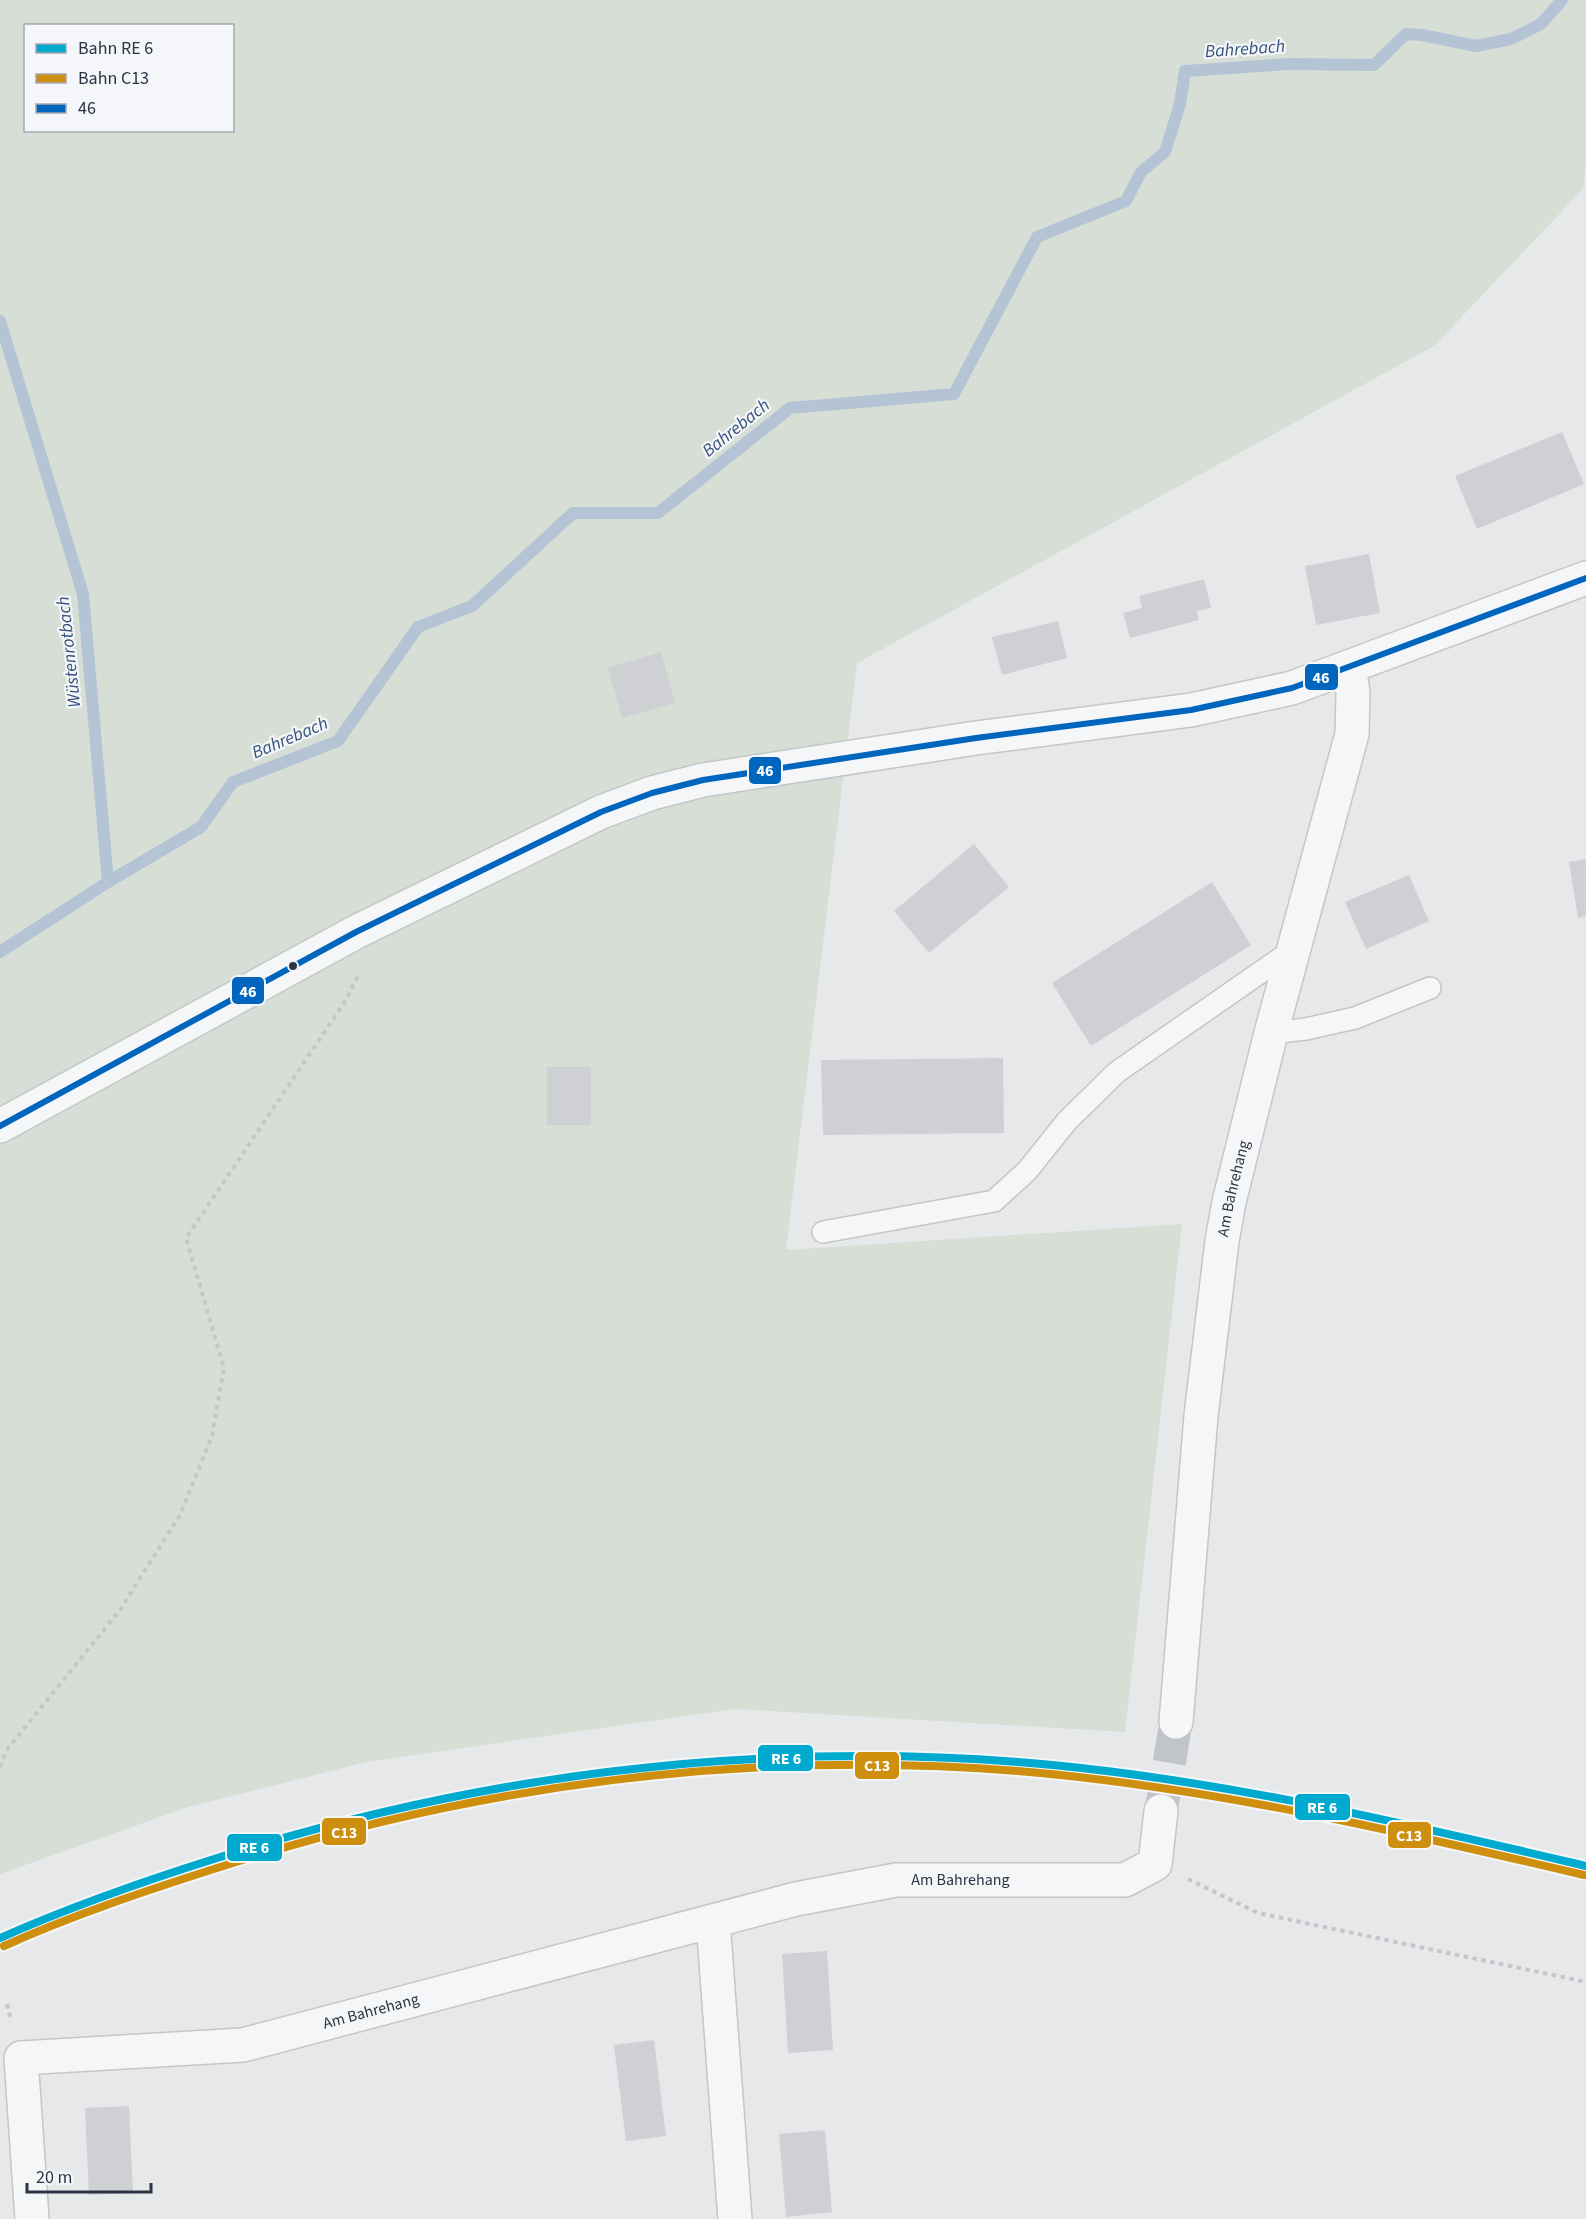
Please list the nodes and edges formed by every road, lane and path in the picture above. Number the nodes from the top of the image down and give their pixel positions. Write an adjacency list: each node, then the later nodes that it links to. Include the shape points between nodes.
1 (1586, 578): 2 (street)
2 (1349, 668): 3 (street, via 1292,688 1191,710 703,780 652,793 601,812); 4 (street, Am Bahrehang, via 1352,734)
3 (356, 932): 7 (street); 10 (path, via 368,956 345,1003 186,1238 224,1368 212,1436 180,1515 120,1610 6,1751)
4 (1294, 949): 6 (street, Am Bahrehang); 8 (lane, via 1117,1072 994,1202)
5 (1430, 988): 6 (lane, via 1355,1018)
6 (1271, 1033): 9 (street, Am Bahrehang, via 1222,1241 1201,1416)
7 (0, 1126)
8 (823, 1232)
9 (1176, 1722)
10 (0, 1767)
11 (1161, 1811): 12 (street)
12 (1155, 1864): 13 (street, Am Bahrehang, via 1125,1880 896,1880 796,1899); 14 (path, via 1258,1913)
13 (713, 1921): 15 (street, Am Bahrehang, via 243,2045 21,2058); 16 (street)
14 (1586, 1982)
15 (32, 2219)
16 (735, 2219)

